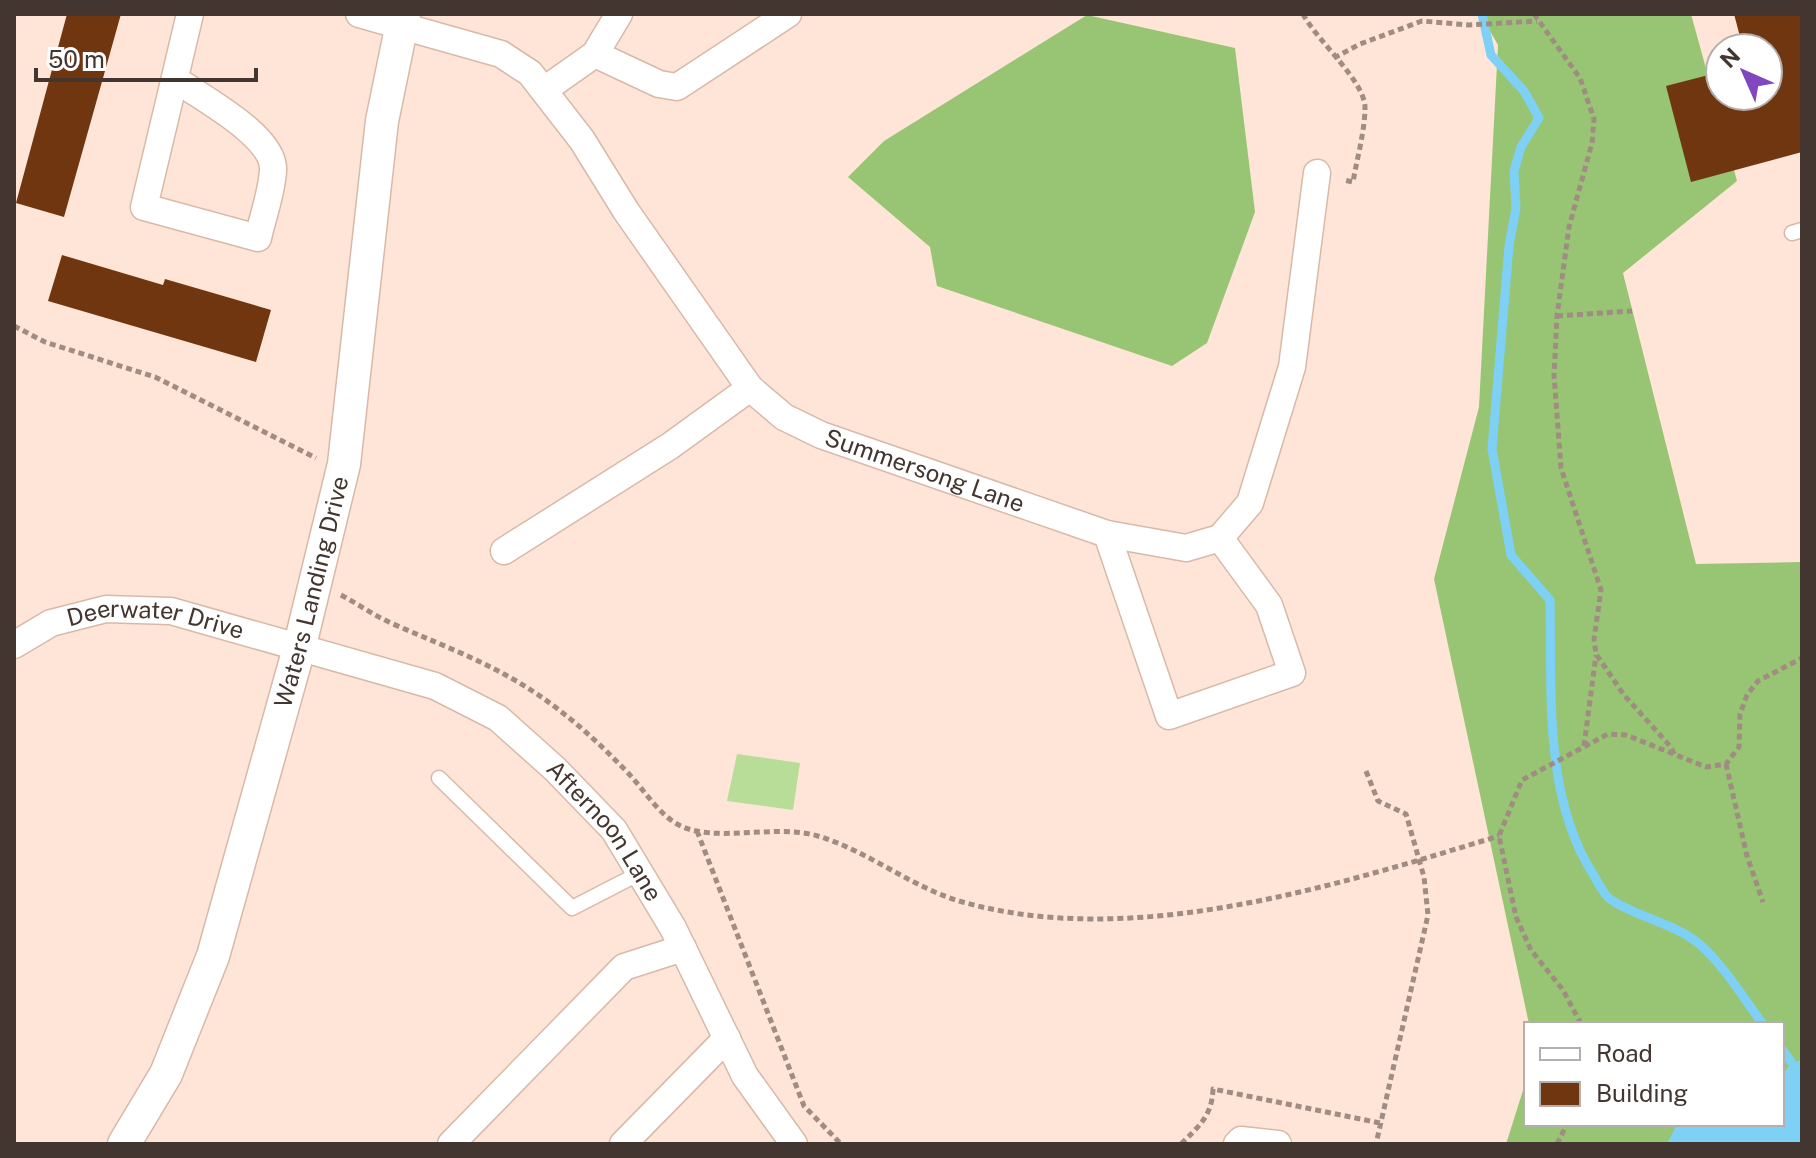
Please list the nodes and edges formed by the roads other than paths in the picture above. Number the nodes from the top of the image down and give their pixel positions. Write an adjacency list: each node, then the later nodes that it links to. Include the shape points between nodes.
1 (190, 14): 7 (street)
2 (359, 14): 5 (street, Summersong Lane)
3 (619, 14): 6 (street)
4 (788, 14): 6 (street, via 677,87)
5 (402, 19): 8 (street, Summersong Lane, via 501,54 530,73); 15 (street, Waters Landing Drive, via 382,121 344,464)
6 (595, 54): 8 (street)
7 (175, 79): 7 (street, via 144,207 258,238 273,169 271,155 244,127)
8 (544, 90): 10 (street, Summersong Lane)
9 (1317, 173): 12 (street, via 1292,367 1250,503)
10 (750, 388): 11 (street, Summersong Lane, via 784,417 821,435); 13 (street, via 670,446)
11 (1107, 534): 12 (street, Summersong Lane, via 1186,548); 12 (street, via 1169,716 1292,673 1269,605)
12 (1220, 538)
13 (504, 551)
14 (14, 645): 15 (street, Deerwater Drive, via 51,623 106,609 171,611)
15 (300, 645): 17 (street, Afternoon Lane, via 435,686 498,718 614,830); 20 (street, Waters Landing Drive, via 213,956 166,1074)
16 (439, 778): 17 (lane, via 572,908)
17 (640, 873): 18 (street, Afternoon Lane)
18 (683, 948): 19 (street, Afternoon Lane); 21 (street, via 624,967)
19 (727, 1038): 22 (street); 23 (street, Afternoon Lane, via 745,1076)
20 (124, 1144)
21 (451, 1144)
22 (623, 1144)
23 (794, 1144)
24 (1237, 1144): 25 (street)
25 (1278, 1144)

